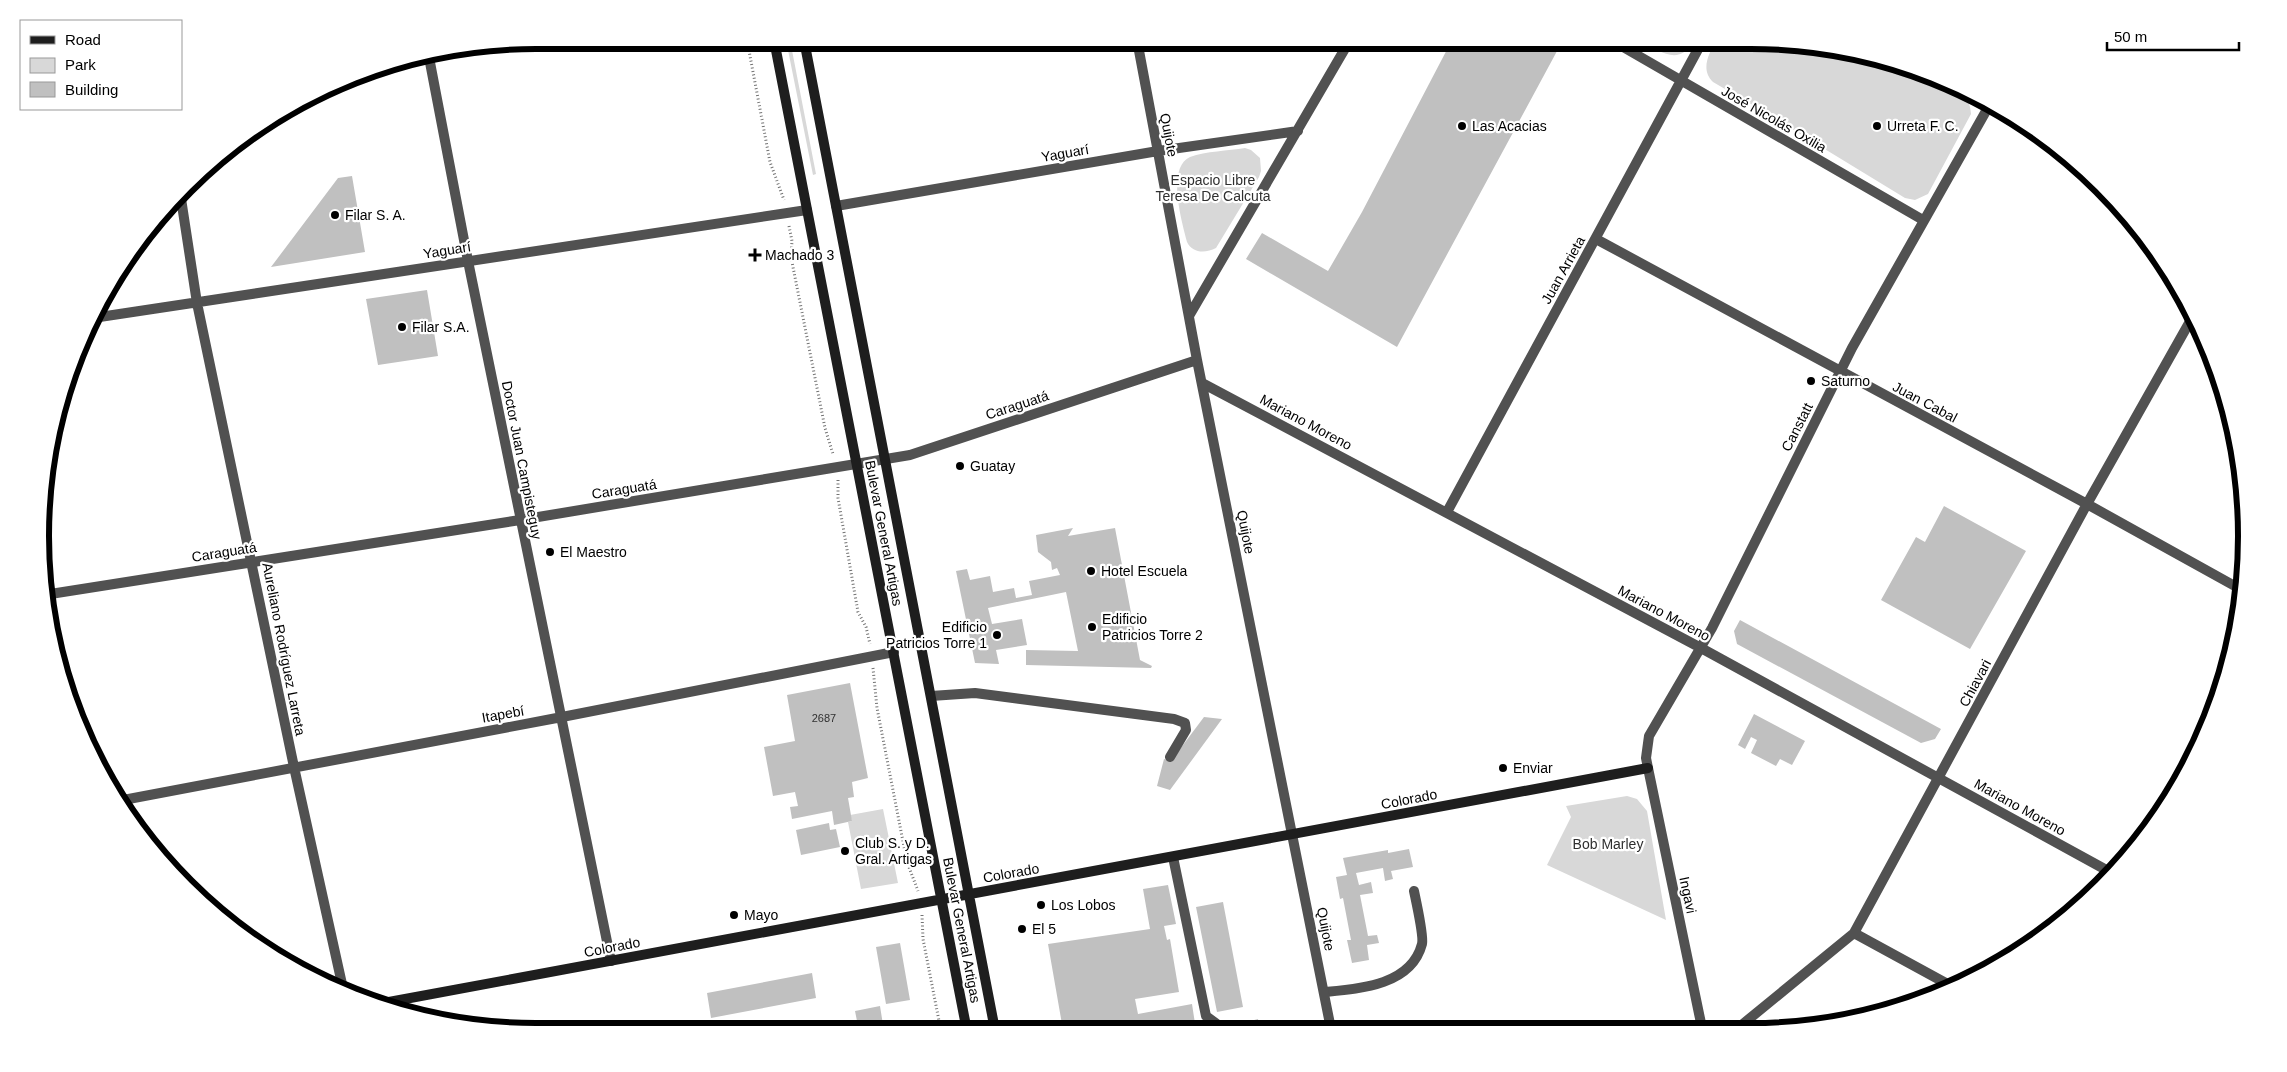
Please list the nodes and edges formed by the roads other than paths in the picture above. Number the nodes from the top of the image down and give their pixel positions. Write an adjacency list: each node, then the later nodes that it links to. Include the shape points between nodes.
1 (776, 49): 14 (main road, Bulevar General Artigas)
2 (806, 49): 13 (main road, Bulevar General Artigas)
3 (1139, 49): 11 (street, Quijote)
4 (1345, 49): 10 (street)
5 (1627, 49): 8 (street, José Nicolás Oxilia)
6 (1698, 49): 8 (street, Juan Arrieta)
7 (430, 61): 17 (street, Doctor Juan Campisteguy)
8 (1681, 81): 15 (street, José Nicolás Oxilia); 16 (street, Juan Arrieta)
9 (1987, 110): 15 (street, Canstatt)
10 (1298, 131): 11 (street, Yaguarí); 19 (street)
11 (1158, 151): 13 (street, Yaguarí); 19 (street, Quijote)
12 (182, 202): 18 (street, Aureliano Rodríguez Larreta)
13 (836, 206): 25 (main road, Bulevar General Artigas)
14 (807, 210): 17 (street, Yaguarí); 26 (main road, Bulevar General Artigas)
15 (1923, 220): 23 (street, Canstatt)
16 (1596, 239): 23 (street, Juan Cabal); 28 (street, Juan Arrieta)
17 (468, 261): 18 (street, Yaguarí); 29 (street, Doctor Juan Campisteguy)
18 (197, 303): 20 (street, Yaguarí); 30 (street, Aureliano Rodríguez Larreta)
19 (1189, 316): 22 (street, Quijote)
20 (101, 317)
21 (2189, 323): 27 (street, Chiavari)
22 (1197, 360): 24 (street, Quijote); 25 (street, Caraguatá, via 910,456)
23 (1840, 373): 27 (street, Juan Cabal); 33 (street, Canstatt)
24 (1202, 383): 28 (street, Mariano Moreno); 42 (street, Quijote)
25 (884, 460): 26 (street, Caraguatá); 35 (main road, Bulevar General Artigas)
26 (856, 465): 29 (street, Caraguatá); 34 (main road, Bulevar General Artigas)
27 (2088, 504): 31 (street, Juan Cabal); 40 (street, Chiavari)
28 (1447, 512): 33 (street, Mariano Moreno)
29 (520, 520): 30 (street, Caraguatá); 36 (street, Doctor Juan Campisteguy)
30 (253, 561): 32 (street, Caraguatá); 38 (street, Aureliano Rodríguez Larreta)
31 (2235, 586)
32 (52, 594)
33 (1701, 648): 39 (street, Canstatt, via 1649,736); 40 (street, Mariano Moreno)
34 (894, 652): 36 (street, Itapebí); 47 (main road, Bulevar General Artigas)
35 (932, 696): 37 (street, via 975,694 1185,723 1186,730); 46 (main road, Bulevar General Artigas)
36 (562, 717): 38 (street, Itapebí); 49 (street, Doctor Juan Campisteguy)
37 (1170, 757)
38 (294, 766): 41 (street, Itapebí); 50 (street, Aureliano Rodríguez Larreta)
39 (1648, 768): 42 (main road, Colorado); 58 (street, Ingavi)
40 (1939, 778): 44 (street, Mariano Moreno); 48 (street, Chiavari)
41 (126, 799)
42 (1293, 834): 43 (main road, Colorado); 52 (street, Quijote)
43 (1173, 857): 46 (main road, Colorado); 56 (street, via 1206,1016)
44 (2106, 870)
45 (1414, 891): 52 (street, via 1422,943 1413,961 1389,980 1357,989)
46 (968, 895): 47 (main road, Colorado); 55 (main road, Bulevar General Artigas)
47 (942, 900): 49 (main road, Colorado); 54 (main road, Bulevar General Artigas)
48 (1854, 933): 51 (street); 59 (street, Chiavari)
49 (611, 961): 53 (main road, Colorado)
50 (342, 982)
51 (1945, 983)
52 (1324, 992): 57 (street, Quijote)
53 (392, 1001)
54 (966, 1023)
55 (994, 1023)
56 (1216, 1023)
57 (1330, 1023)
58 (1701, 1023)
59 (1744, 1023)

